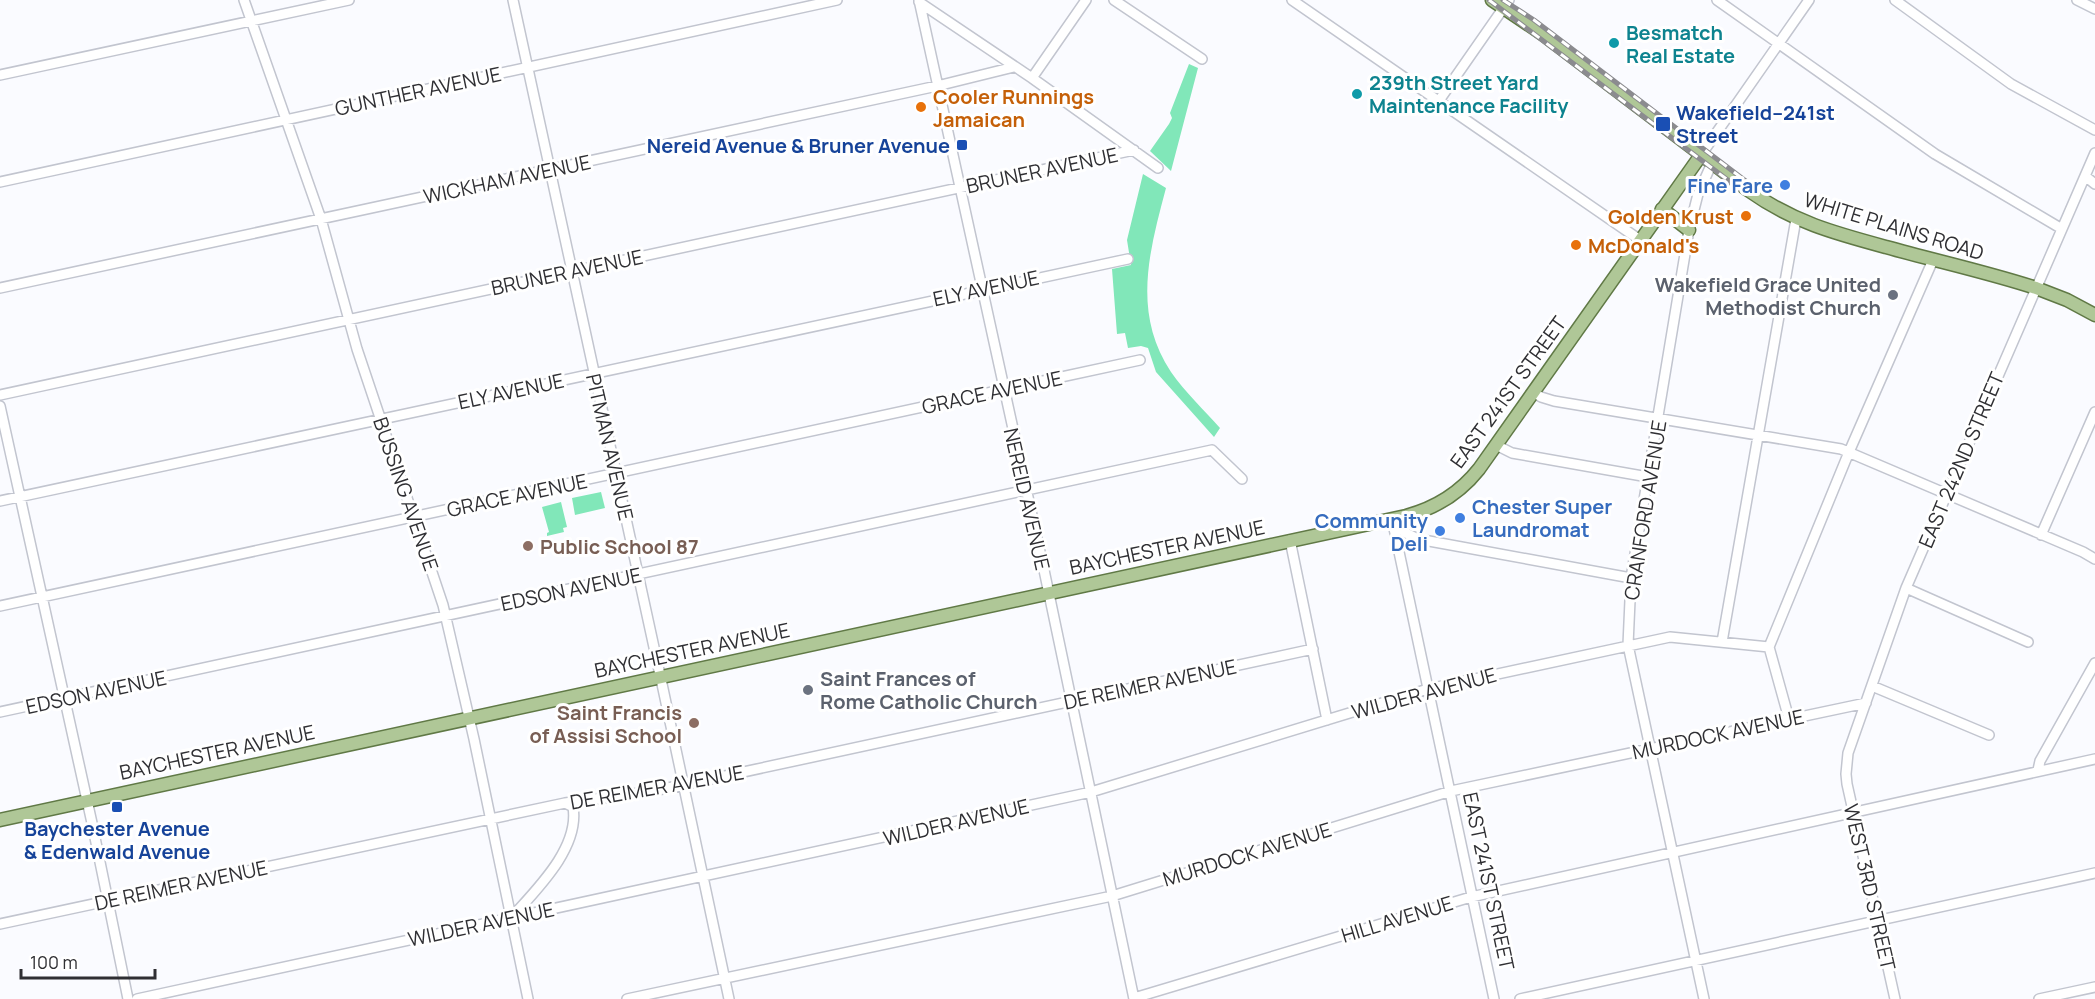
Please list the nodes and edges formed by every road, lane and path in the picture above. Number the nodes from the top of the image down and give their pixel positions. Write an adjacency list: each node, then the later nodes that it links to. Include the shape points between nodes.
1 (244, 0): 16 (street, BUSSING AVENUE)
2 (349, 0): 16 (street)
3 (513, 0): 20 (street, PITMAN AVENUE)
4 (837, 0): 20 (street, GUNTHER AVENUE)
5 (1086, 0): 22 (street)
6 (1114, 0): 18 (street)
7 (1292, 0): 24 (street)
8 (1492, 0): 14 (main road, WHITE PLAINS ROAD)
9 (1717, 0): 17 (street)
10 (1809, 0): 17 (street, EAST 241ST STREET)
11 (1895, 0): 26 (street, via 2011,84)
12 (2077, 0): 15 (street)
13 (918, 1): 19 (street); 23 (street, NEREID AVENUE)
14 (1507, 4): 24 (street); 29 (main road, WHITE PLAINS ROAD)
15 (2095, 9)
16 (250, 21): 21 (street); 25 (street, BUSSING AVENUE)
17 (1779, 43): 29 (street, EAST 241ST STREET); 40 (street, via 1935,154)
18 (1202, 59)
19 (1014, 67): 22 (street); 23 (street, WICKHAM AVENUE)
20 (528, 68): 25 (street, GUNTHER AVENUE); 32 (street, PITMAN AVENUE)
21 (0, 75)
22 (1032, 78): 27 (street)
23 (937, 86): 32 (street, WICKHAM AVENUE); 36 (street, NEREID AVENUE)
24 (1438, 102): 42 (street)
25 (286, 120): 34 (street, GUNTHER AVENUE); 38 (street, BUSSING AVENUE)
26 (2095, 130)
27 (1134, 150): 31 (street); 36 (street, BRUNER AVENUE)
28 (2095, 153): 33 (street, EAST 242ND STREET)
29 (1701, 154): 30 (main road, WHITE PLAINS ROAD); 37 (main road, EAST 241ST STREET)
30 (1712, 163): 39 (main road, WHITE PLAINS ROAD, via 1759,198); 41 (street, CRANFORD AVENUE, via 1698,194)
31 (1158, 168)
32 (550, 170): 38 (street, WICKHAM AVENUE); 45 (street, PITMAN AVENUE)
33 (2085, 176): 35 (street); 40 (street, EAST 242ND STREET)
34 (0, 182)
35 (2095, 184)
36 (959, 188): 45 (street, BRUNER AVENUE); 48 (street, NEREID AVENUE)
37 (1662, 209): 41 (main road); 42 (main road, EAST 241ST STREET)
38 (321, 219): 46 (street, WICKHAM AVENUE); 50 (street, BUSSING AVENUE)
39 (1796, 219): 44 (main road, WHITE PLAINS ROAD); 60 (street)
40 (2062, 229): 47 (street, EAST 242ND STREET)
41 (1689, 230): 58 (street, CRANFORD AVENUE)
42 (1640, 240): 54 (main road, EAST 241ST STREET)
43 (1128, 259): 48 (street, ELY AVENUE)
44 (1933, 260): 47 (main road, WHITE PLAINS ROAD); 62 (street)
45 (572, 271): 50 (street, BRUNER AVENUE); 52 (street, PITMAN AVENUE)
46 (0, 288)
47 (2036, 288): 49 (main road, WHITE PLAINS ROAD); 67 (street, EAST 242ND STREET)
48 (981, 289): 52 (street, ELY AVENUE); 53 (street, NEREID AVENUE)
49 (2095, 315)
50 (348, 320): 55 (street, BRUNER AVENUE); 59 (street, BUSSING AVENUE)
51 (1140, 360): 53 (street, GRACE AVENUE)
52 (594, 373): 59 (street, ELY AVENUE); 63 (street, PITMAN AVENUE)
53 (1003, 389): 63 (street, GRACE AVENUE); 66 (street, NEREID AVENUE)
54 (1533, 392): 58 (street, via 1554,401); 61 (main road, EAST 241ST STREET)
55 (0, 395)
56 (0, 405): 68 (street)
57 (2095, 412): 72 (street)
58 (1659, 418): 60 (street); 64 (street, CRANFORD AVENUE)
59 (380, 420): 68 (street, ELY AVENUE); 70 (street, BUSSING AVENUE)
60 (1758, 435): 62 (street); 82 (street)
61 (1496, 445): 64 (street, via 1512,453); 71 (main road, EAST 241ST STREET, via 1474,476 1455,494 1425,510)
62 (1849, 452): 67 (street); 85 (street)
63 (617, 473): 70 (street, GRACE AVENUE); 75 (street, PITMAN AVENUE)
64 (1648, 477): 76 (street, CRANFORD AVENUE)
65 (1242, 479): 66 (street, EDSON AVENUE, via 1212,450)
66 (1025, 491): 75 (street, EDSON AVENUE); 78 (street, NEREID AVENUE)
67 (1946, 494): 72 (street); 77 (street, EAST 242ND STREET)
68 (20, 497): 69 (street, ELY AVENUE); 79 (street)
69 (0, 501)
70 (415, 517): 79 (street, GRACE AVENUE); 81 (street, BUSSING AVENUE)
71 (1392, 519): 73 (main road, BAYCHESTER AVENUE); 76 (street, via 1418,539); 90 (street, EAST 241ST STREET)
72 (2041, 535): 74 (street)
73 (1290, 540): 78 (main road, BAYCHESTER AVENUE); 86 (street)
74 (2095, 559)
75 (639, 575): 81 (street, EDSON AVENUE); 88 (street, PITMAN AVENUE)
76 (1631, 578): 84 (street, CRANFORD AVENUE)
77 (1906, 588): 83 (street); 89 (street, EAST 242ND STREET)
78 (1048, 593): 88 (main road, BAYCHESTER AVENUE); 92 (street, NEREID AVENUE)
79 (41, 597): 80 (street, GRACE AVENUE); 91 (street)
80 (0, 606)
81 (446, 617): 91 (street, EDSON AVENUE); 95 (street, BUSSING AVENUE)
82 (1722, 642): 84 (street, WILDER AVENUE, via 1670,637); 85 (street, WILDER AVENUE)
83 (2028, 642)
84 (1628, 645): 90 (street, WILDER AVENUE); 99 (street, CRANFORD AVENUE)
85 (1769, 647): 96 (street)
86 (1313, 649): 92 (street, DE REIMER AVENUE); 97 (street)
87 (2095, 663): 101 (street)
88 (661, 676): 95 (main road, BAYCHESTER AVENUE); 103 (street, PITMAN AVENUE)
89 (1872, 686): 93 (street, EAST 242ND STREET); 98 (street)
90 (1428, 689): 97 (street, WILDER AVENUE); 104 (street, EAST 241ST STREET)
91 (63, 699): 94 (street, EDSON AVENUE); 106 (street)
92 (1071, 702): 103 (street, DE REIMER AVENUE); 105 (street, NEREID AVENUE)
93 (1866, 704): 96 (street, MURDOCK AVENUE); 102 (street, EAST 242ND STREET, via 1848,753)
94 (0, 712)
95 (469, 718): 106 (main road, BAYCHESTER AVENUE); 109 (street, BUSSING AVENUE)
96 (1789, 719): 99 (street, MURDOCK AVENUE)
97 (1328, 720): 105 (street, WILDER AVENUE)
98 (1989, 735)
99 (1650, 749): 104 (street, MURDOCK AVENUE); 111 (street, CRANFORD AVENUE)
100 (2095, 759): 101 (street, HILL AVENUE)
101 (2038, 770): 108 (street, HILL AVENUE)
102 (1846, 774): 108 (street, WEST 3RD STREET)
103 (683, 785): 107 (street, DE REIMER AVENUE); 113 (street, PITMAN AVENUE)
104 (1450, 791): 114 (street, MURDOCK AVENUE); 115 (street, EAST 241ST STREET)
105 (1091, 792): 113 (street, WILDER AVENUE); 114 (street, NEREID AVENUE)
106 (87, 800): 110 (main road, BAYCHESTER AVENUE); 116 (street)
107 (565, 802): 109 (street, DE REIMER AVENUE); 117 (street, via 573,807 574,813 565,852)
108 (1853, 812): 111 (street, HILL AVENUE); 118 (street, WEST 3RD STREET)
109 (490, 819): 116 (street, DE REIMER AVENUE); 117 (street, BUSSING AVENUE)
110 (0, 820)
111 (1672, 853): 115 (street, HILL AVENUE); 120 (street, CRANFORD AVENUE)
112 (2095, 873): 118 (street)
113 (702, 877): 117 (street, WILDER AVENUE); 121 (street, PITMAN AVENUE)
114 (1112, 896): 121 (street, MURDOCK AVENUE); 123 (street, NEREID AVENUE)
115 (1471, 897): 123 (street, HILL AVENUE); 129 (street, EAST 241ST STREET)
116 (109, 900): 119 (street, DE REIMER AVENUE); 124 (street)
117 (511, 918): 125 (street, WILDER AVENUE); 126 (street, BUSSING AVENUE)
118 (1877, 922): 120 (street); 132 (street, WEST 3RD STREET)
119 (0, 924)
120 (1696, 960): 130 (street); 131 (street, CRANFORD AVENUE)
121 (724, 978): 127 (street, MURDOCK AVENUE); 128 (street, PITMAN AVENUE)
122 (2095, 987): 133 (street)
123 (1134, 998)
124 (128, 999)
125 (137, 999)
126 (528, 999)
127 (627, 999)
128 (729, 999)
129 (1494, 999)
130 (1521, 999)
131 (1704, 999)
132 (1895, 999)
133 (2040, 999)

